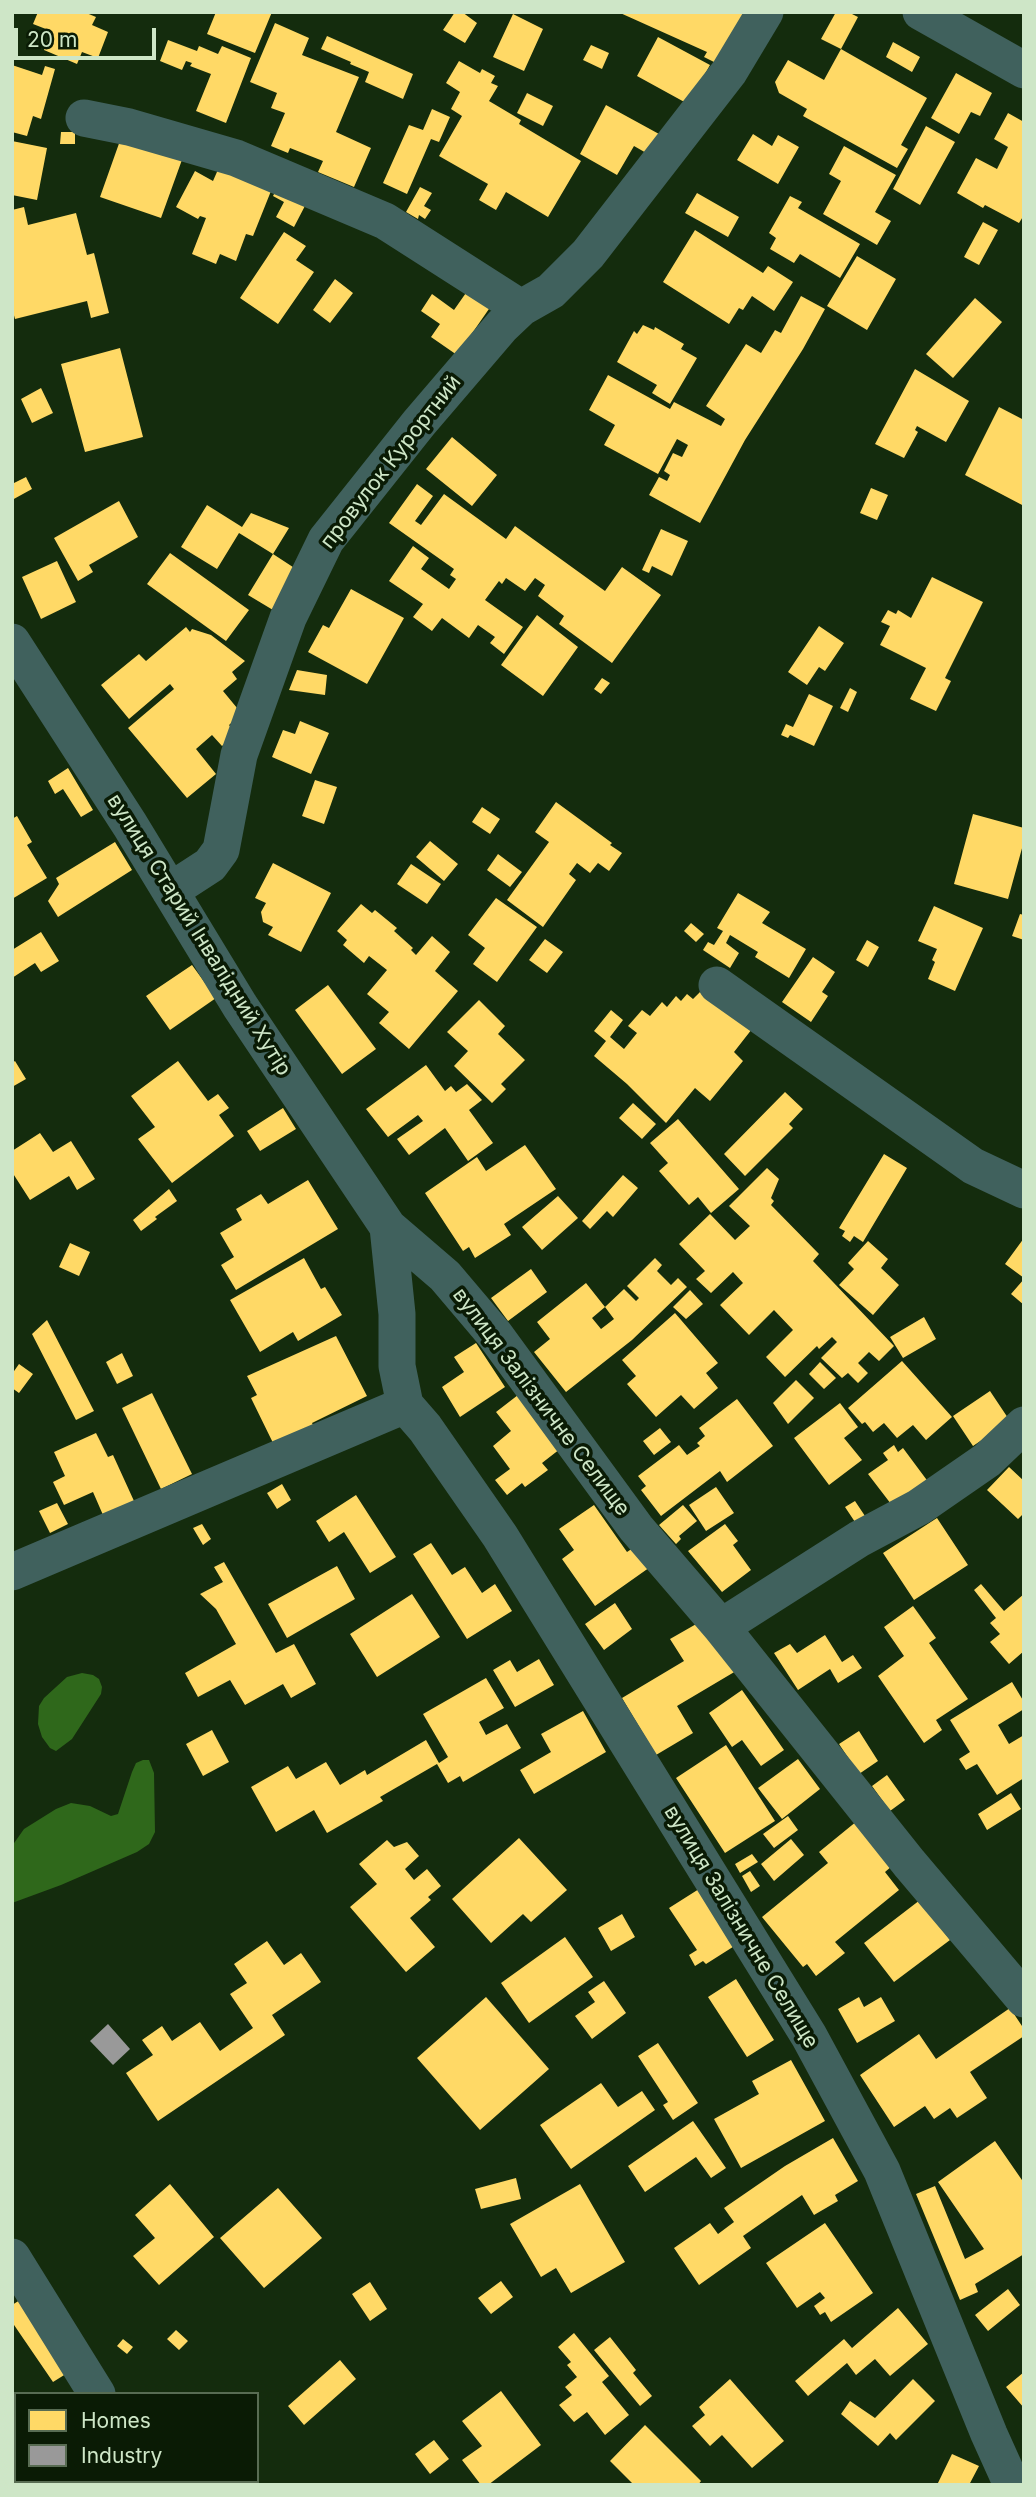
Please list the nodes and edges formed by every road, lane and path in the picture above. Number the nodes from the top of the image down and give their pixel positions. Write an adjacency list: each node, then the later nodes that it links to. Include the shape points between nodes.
1 (765, 12): 5 (street, провулок Курортний, via 729,72 588,254 551,292)
2 (921, 12): 3 (street)
3 (1024, 70)
4 (83, 118): 5 (street, via 236,158 386,221)
5 (521, 308): 7 (street, провулок Курортний, via 427,413 326,540 288,618 239,755 221,850 210,864)
6 (12, 642): 7 (street, вулиця Старий Інвалідний Хутір)
7 (170, 891): 10 (street, вулиця Старий Інвалідний Хутір, via 240,1006)
8 (717, 985): 9 (street, via 973,1166)
9 (1024, 1190)
10 (388, 1227): 11 (street, вулиця Залізничне Селище, via 397,1366); 14 (street, вулиця Залізничне Селище, via 445,1276 478,1315 636,1528)
11 (405, 1405): 13 (street); 18 (street, вулиця Залізничне Селище, via 500,1536 809,2036 882,2171)
12 (1024, 1425): 14 (street, via 987,1460 919,1507 859,1539)
13 (12, 1572)
14 (720, 1627): 15 (street, вулиця Залізничне Селище)
15 (1024, 1998)
16 (12, 2257): 17 (street)
17 (96, 2392)
18 (1012, 2485)

